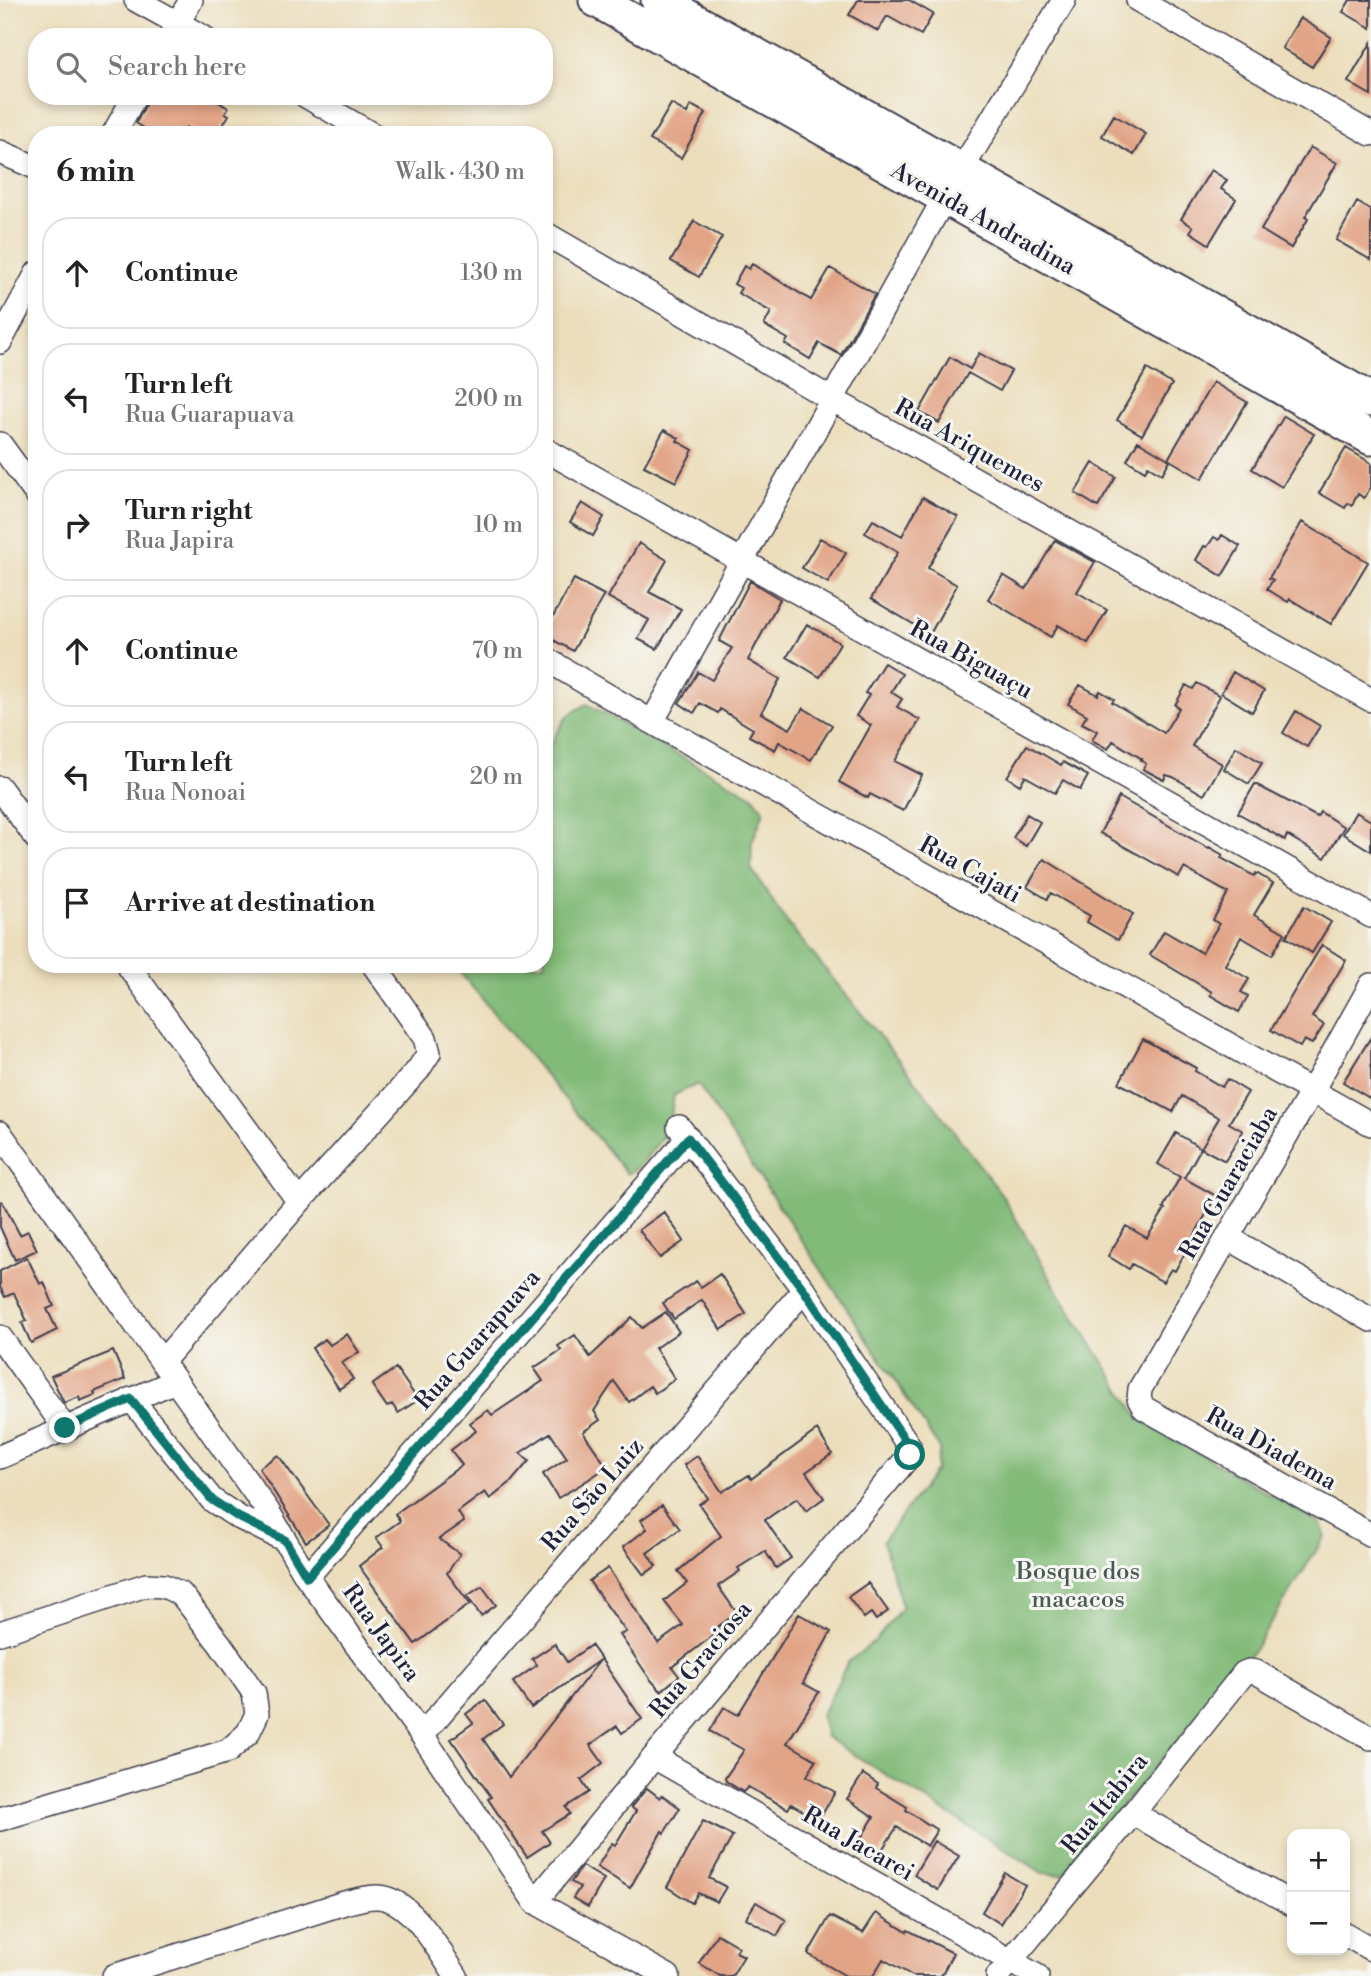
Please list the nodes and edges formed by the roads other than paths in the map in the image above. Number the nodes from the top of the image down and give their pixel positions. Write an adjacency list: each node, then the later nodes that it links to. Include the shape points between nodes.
1 (136, 0): 7 (street)
2 (191, 0): 8 (street)
3 (596, 0): 16 (main road, Avenida Andradina)
4 (658, 0): 16 (main road, Avenida Andradina)
5 (1064, 0): 16 (street)
6 (1138, 0): 13 (street)
7 (171, 28)
8 (175, 28)
9 (130, 105): 11 (street)
10 (321, 105): 12 (street)
11 (118, 126)
12 (358, 126)
13 (1371, 134)
14 (0, 152): 15 (street)
15 (28, 164)
16 (953, 184): 20 (street); 21 (main road, Avenida Andradina); 22 (main road, Avenida Andradina)
17 (553, 238): 20 (street, Rua Ariquemes)
18 (28, 290): 19 (street)
19 (0, 342)
20 (833, 400): 26 (street); 28 (street, Rua Ariquemes)
21 (1371, 400)
22 (1371, 438)
23 (0, 444): 25 (street)
24 (553, 454): 26 (street, Rua Biguaçu)
25 (28, 483)
26 (743, 562): 29 (street); 32 (street, Rua Biguaçu)
27 (553, 663): 29 (street, Rua Cajati)
28 (1371, 699)
29 (652, 722): 36 (street, Rua Cajati)
30 (0, 788): 31 (street)
31 (28, 827)
32 (1371, 916)
33 (134, 973): 39 (street)
34 (379, 973): 39 (street, via 425,1038 429,1053)
35 (1371, 985): 36 (street, Rua Guaraciaba)
36 (1312, 1091): 37 (street, Rua Cajati); 40 (street, Rua Guaraciaba)
37 (1371, 1124)
38 (0, 1133): 44 (street, Rua Japira)
39 (299, 1202): 44 (street)
40 (1227, 1237): 42 (street); 46 (street, Rua Guaraciaba, via 1140,1389)
41 (804, 1290): 51 (street, Rua Guarapuava, via 684,1133); 53 (street, Rua São Luiz); 55 (street, Rua Graciosa, via 909,1446 910,1455)
42 (1371, 1320)
43 (0, 1337): 47 (street)
44 (169, 1372): 45 (street); 50 (street, Rua Japira)
45 (131, 1399): 47 (street); 50 (street, via 212,1500)
46 (1144, 1408): 49 (street, Rua Diadema)
47 (65, 1428): 48 (street)
48 (0, 1457)
49 (1371, 1535)
50 (285, 1540): 51 (street, Rua Japira)
51 (307, 1577): 53 (street, Rua Japira)
52 (0, 1633): 57 (street, via 146,1585 164,1586 181,1594 220,1644 254,1693 257,1714 248,1733 228,1751)
53 (422, 1735): 59 (street, Rua Japira)
54 (1371, 1738): 56 (street, Rua Itabira, via 1249,1671)
55 (654, 1757): 59 (street, Rua Graciosa); 62 (street, Rua Jacarei)
56 (1133, 1814): 58 (street); 62 (street, Rua Itabira)
57 (0, 1819)
58 (1287, 1901)
59 (535, 1902): 65 (street, Rua Japira)
60 (1350, 1937): 61 (street)
61 (1371, 1949)
62 (1004, 1969): 66 (street, Rua Jacarei)
63 (114, 1976): 64 (street, via 341,1903 379,1896 402,1906 416,1919)
64 (456, 1976)
65 (668, 1976)
66 (1037, 1976)

